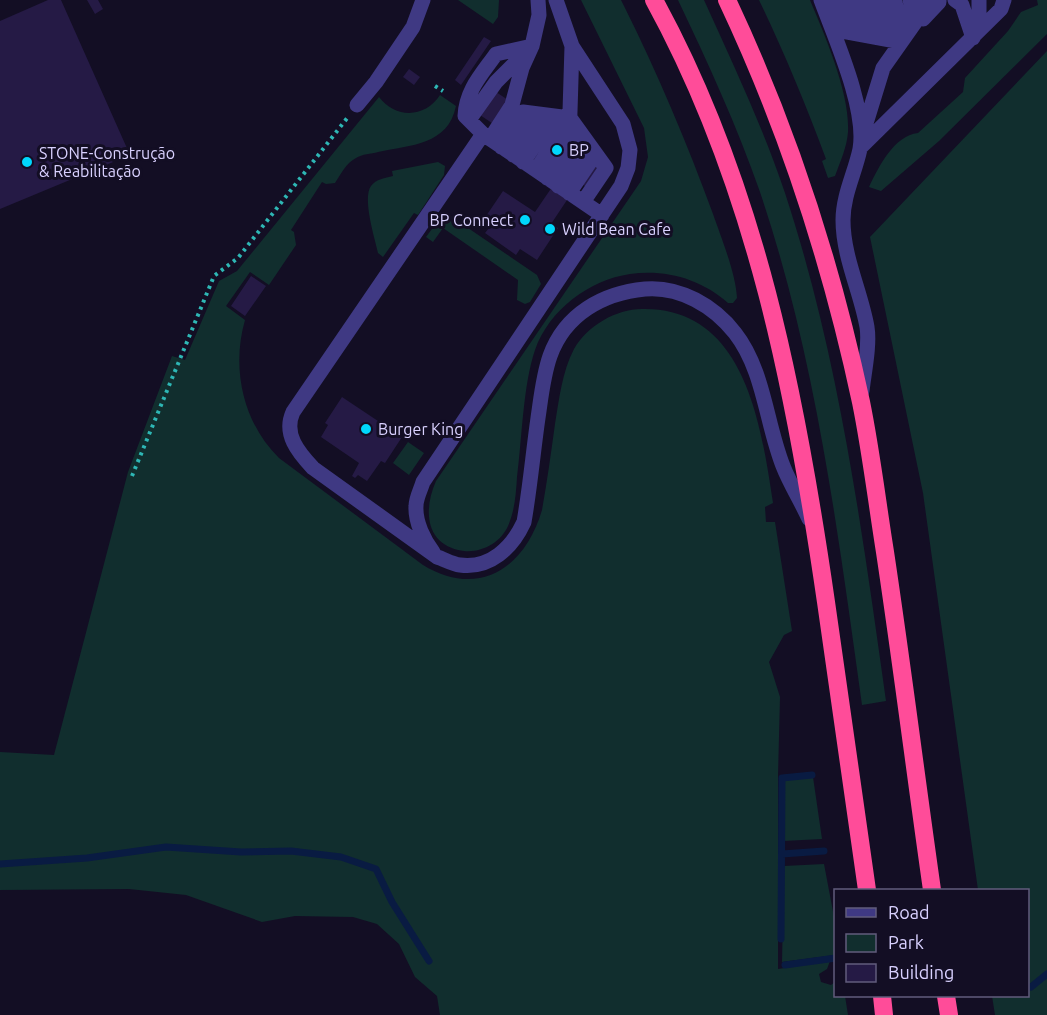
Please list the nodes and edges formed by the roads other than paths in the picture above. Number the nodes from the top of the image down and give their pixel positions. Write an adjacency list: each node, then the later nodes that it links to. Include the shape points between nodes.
1 (423, 0): 22 (lane, via 413,27)
2 (538, 0): 20 (lane)
3 (556, 0): 21 (lane)
4 (654, 0): 29 (highway, via 719,144 764,277 802,443)
5 (727, 0): 28 (highway, via 795,161 832,283)
6 (821, 0): 24 (lane, via 847,69)
7 (836, 0): 19 (lane, via 846,32)
8 (851, 0): 19 (lane, via 860,28)
9 (865, 0): 19 (lane, via 872,24)
10 (880, 0): 19 (lane)
11 (894, 0): 19 (lane)
12 (909, 0): 19 (lane, via 913,11)
13 (924, 0): 19 (lane, via 926,7)
14 (939, 0): 19 (lane)
15 (978, 0): 18 (lane, via 980,18)
16 (1004, 0): 18 (lane, via 1001,9)
17 (960, 2): 18 (lane)
18 (973, 38): 24 (lane)
19 (900, 42): 24 (lane, via 883,68)
20 (532, 46): 25 (lane, via 522,68 498,95); 25 (lane, via 496,54 465,102 465,116)
21 (572, 46): 23 (lane); 27 (lane, via 623,124 630,150 621,186)
22 (357, 105)
23 (570, 118): 25 (lane, via 546,128); 25 (lane, via 569,144); 25 (lane, via 523,112); 25 (lane, via 592,159); 26 (lane, via 606,168)
24 (860, 148): 28 (lane, via 843,221 867,330)
25 (515, 156): 26 (lane); 30 (lane, via 309,386 289,421 294,444 313,468)
26 (583, 202): 27 (lane)
27 (602, 215): 30 (lane, via 423,482 416,506 426,543)
28 (861, 403): 32 (highway)
29 (816, 532): 30 (lane, via 783,466 753,364 736,334 715,313 688,295 656,288 623,291 593,303 567,326 550,354 524,522 516,538 504,552 483,564 459,565); 31 (highway)
30 (436, 557)
31 (867, 889)
32 (932, 889)
33 (882, 997): 35 (highway)
34 (946, 997): 36 (highway)
35 (884, 1015)
36 (949, 1015)

